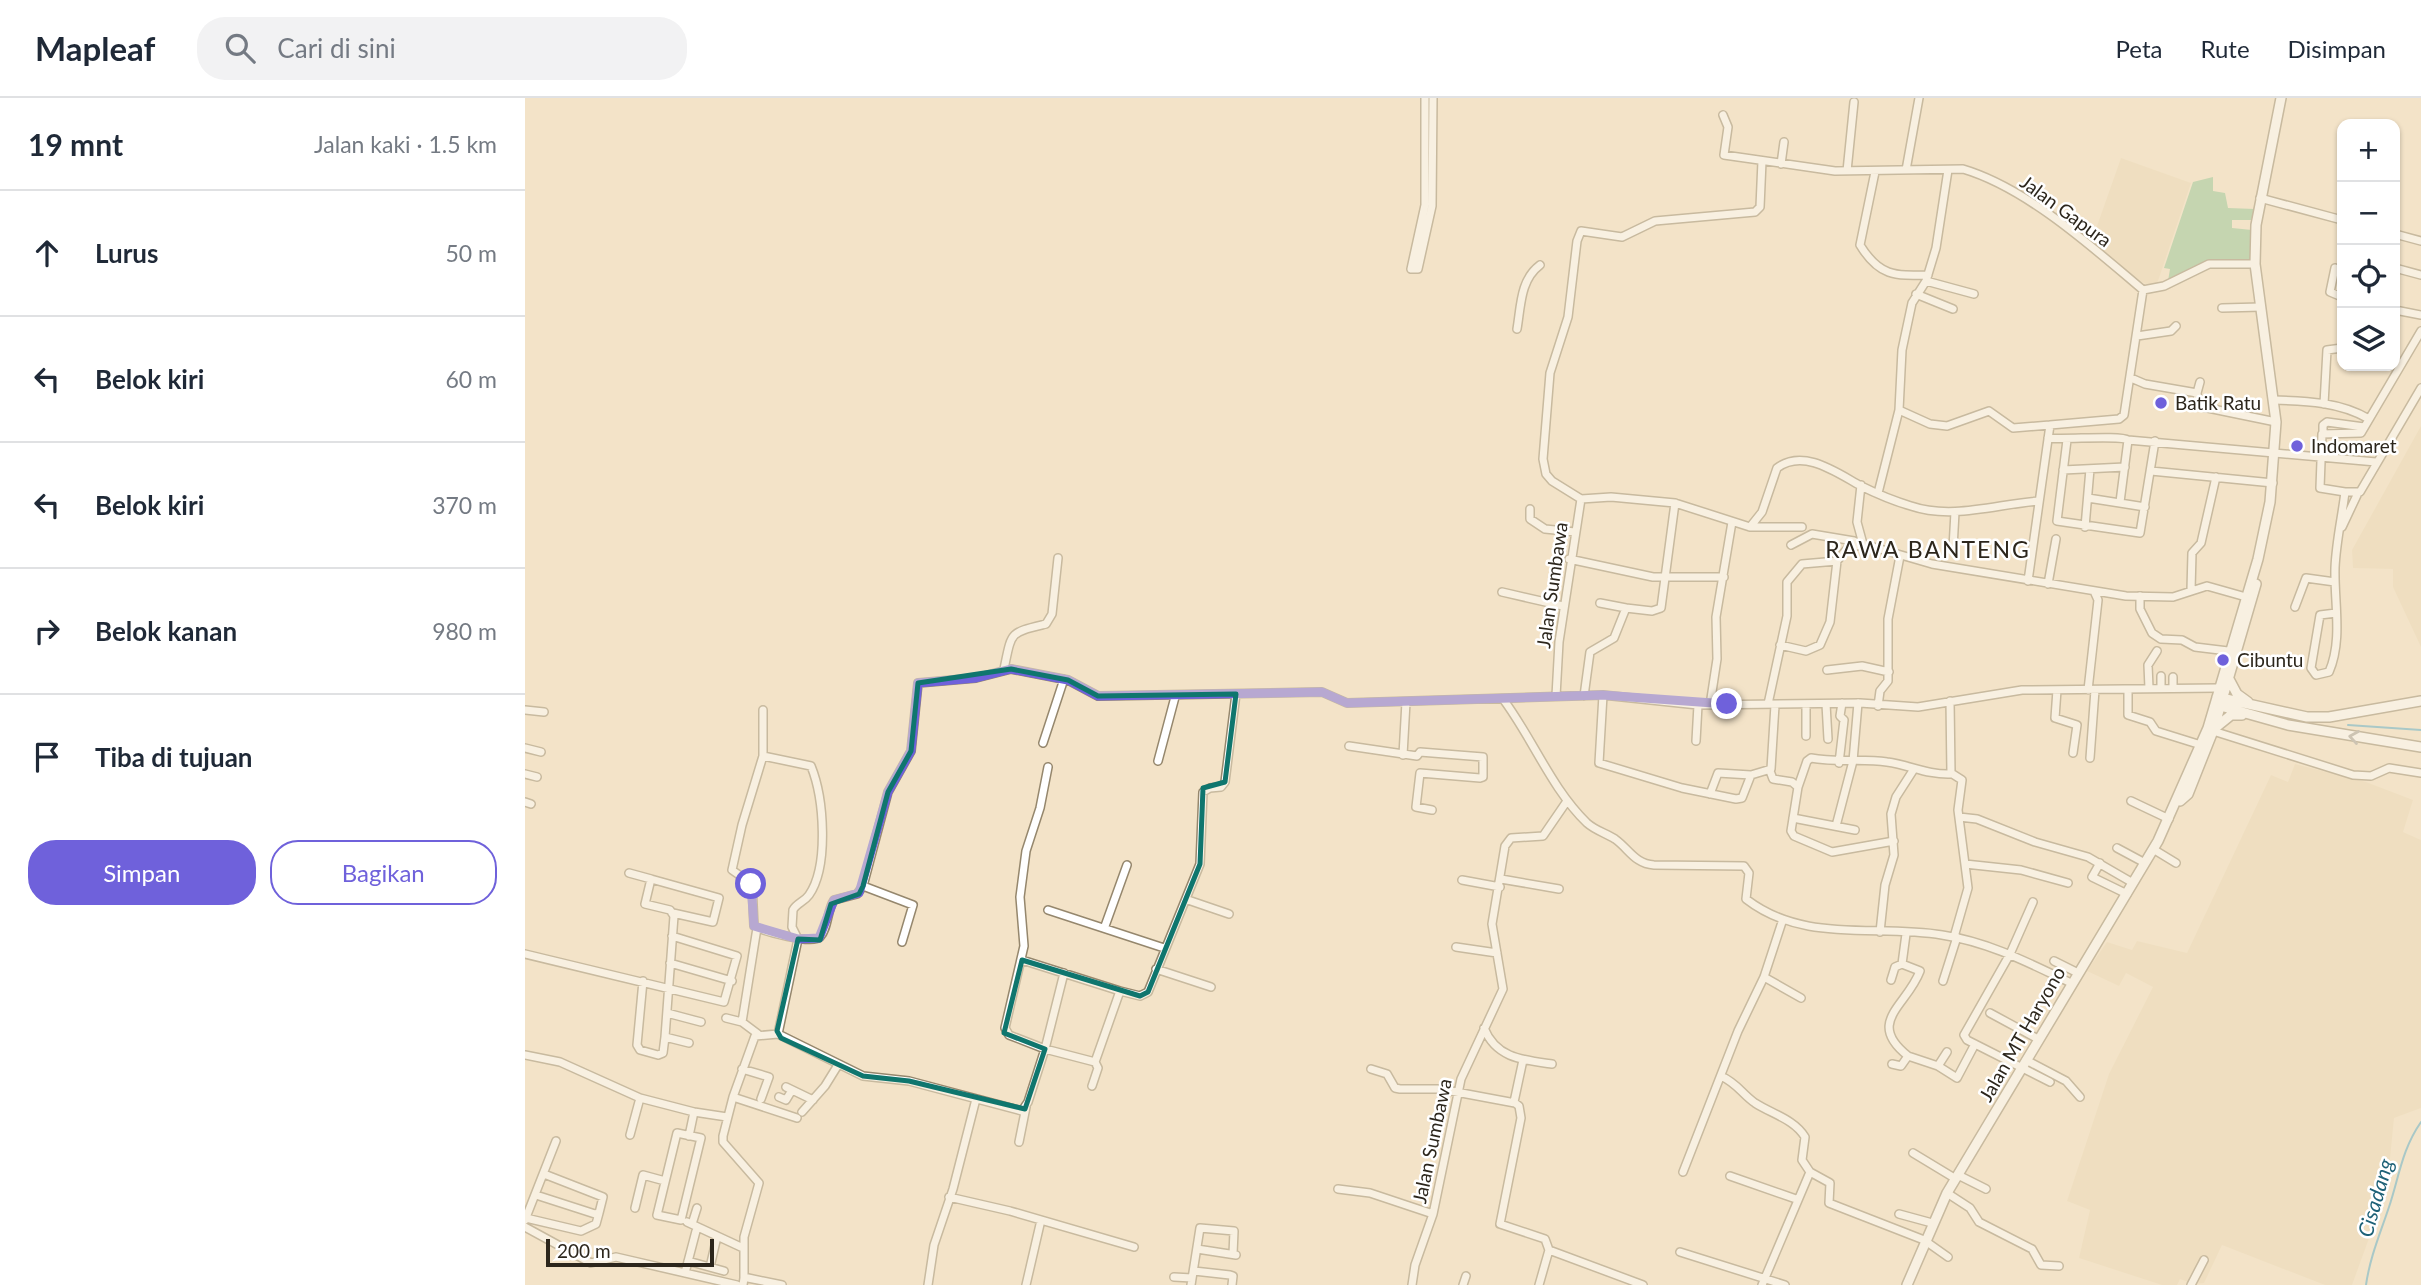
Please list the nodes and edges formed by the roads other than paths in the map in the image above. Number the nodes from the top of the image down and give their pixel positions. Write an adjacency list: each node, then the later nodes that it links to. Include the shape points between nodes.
1 (1425, 98): 8 (street)
2 (1433, 98): 8 (street)
3 (1919, 98): 11 (street)
4 (2281, 98): 15 (main road, Jalan MT Haryono)
5 (1854, 102): 13 (street)
6 (1723, 115): 9 (street, Jalan Gapura, via 1728,127 1724,155)
7 (1784, 142): 10 (street)
8 (1429, 156): 22 (street, via 1428,206)
9 (1762, 161): 10 (street, Jalan Gapura); 68 (street, Jalan Sumbawa, via 1760,207 1749,215 1655,221 1616,238 1581,231 1568,317 1550,373 1543,459 1552,481)
10 (1781, 163): 13 (street, Jalan Gapura)
11 (1906, 170): 12 (street, Jalan Gapura); 14 (street, Jalan Gapura)
12 (1948, 170): 25 (street); 26 (street, Jalan Gapura, via 1976,173 2014,191)
13 (1847, 171): 14 (street, Jalan Gapura)
14 (1875, 172): 25 (street, via 1860,245 1883,272)
15 (2260, 198): 16 (street); 19 (main road, Jalan MT Haryono)
16 (2337, 219)
17 (2400, 235): 18 (street)
18 (2420, 238)
19 (2256, 264): 26 (street, via 2209,264 2164,286); 30 (main road, Jalan MT Haryono)
20 (1540, 265): 36 (street, via 1523,288)
21 (2335, 268): 29 (street, via 2330,292)
22 (1415, 269)
23 (2400, 269): 24 (street)
24 (2421, 275)
25 (1927, 278): 27 (street); 28 (street)
26 (2143, 290): 38 (street)
27 (1916, 294): 32 (street); 46 (street, via 1902,350)
28 (1974, 294)
29 (2337, 295)
30 (2261, 307): 31 (street); 44 (main road, Jalan MT Haryono)
31 (2222, 308)
32 (1953, 309)
33 (2400, 311): 34 (street)
34 (2421, 315)
35 (2176, 326): 38 (street, via 2171,331)
36 (1517, 329)
37 (2421, 331): 47 (street)
38 (2137, 336): 40 (street)
39 (2337, 349): 45 (street, via 2327,350)
40 (2131, 378): 43 (street); 49 (street, via 2122,417)
41 (2200, 382): 43 (street)
42 (2421, 388): 56 (street)
43 (2197, 393): 48 (street, via 2203,407)
44 (2274, 400): 45 (street); 48 (main road, Jalan MT Haryono)
45 (2324, 404): 47 (street, via 2353,409)
46 (1899, 410): 49 (street, via 1944,426 1989,411 2008,427); 66 (street)
47 (2369, 419): 55 (street, via 2357,434 2323,432)
48 (2276, 422): 54 (main road, Jalan MT Haryono)
49 (2050, 425): 50 (street)
50 (2048, 438): 51 (street); 69 (street)
51 (2067, 440): 52 (street, via 2119,436); 59 (street)
52 (2128, 440): 53 (street); 57 (street)
53 (2155, 441): 54 (street); 60 (street)
54 (2274, 453): 55 (street); 62 (main road, Jalan MT Haryono)
55 (2321, 458): 56 (street); 64 (street, via 2320,488)
56 (2376, 462): 65 (street)
57 (2125, 467): 58 (street); 70 (street)
58 (2090, 469): 59 (street); 67 (street)
59 (2063, 470): 79 (street, via 2057,521)
60 (2151, 471): 61 (street); 72 (street)
61 (2216, 477): 62 (street); 97 (street, via 2201,543 2192,553)
62 (2273, 483): 90 (main road, Jalan MT Haryono)
63 (1861, 485): 66 (street); 76 (street); 77 (street, via 1821,464 1781,466 1771,481 1762,512)
64 (2345, 492): 65 (street); 80 (street)
65 (2358, 492): 80 (street)
66 (1878, 493): 74 (street, via 1913,507)
67 (2088, 498): 70 (street); 79 (street)
68 (1581, 499): 71 (street); 81 (street, Jalan Sumbawa)
69 (2039, 501): 74 (street); 94 (street)
70 (2120, 502): 72 (street)
71 (1675, 503): 75 (street); 92 (street)
72 (2145, 507): 79 (street, via 2141,533)
73 (1530, 509): 81 (street, via 1530,519 1538,527)
74 (1955, 512): 86 (street)
75 (1732, 522): 77 (street); 93 (street)
76 (1859, 525): 83 (street); 84 (street)
77 (1749, 527): 78 (street)
78 (1802, 527)
79 (2085, 527)
80 (2340, 530): 95 (street)
81 (1574, 531): 89 (street, Jalan Sumbawa)
82 (2056, 540): 96 (street)
83 (1853, 543): 84 (street); 85 (street, via 1818,534); 91 (street)
84 (1863, 544): 87 (street)
85 (1791, 545)
86 (1953, 548)
87 (1900, 556): 94 (street); 112 (street, via 1888,619)
88 (1058, 558): 110 (street, via 1052,614 1046,624 1014,633)
89 (1569, 559): 92 (street); 103 (street, Jalan Sumbawa)
90 (2258, 559): 101 (main road, Jalan MT Haryono); 113 (main road, Jalan MT Haryono, via 2257,580)
91 (1837, 561): 107 (street, via 1808,561 1791,575); 107 (street, via 1830,622 1820,645 1806,651)
92 (1666, 577): 93 (street); 105 (street, via 1660,610)
93 (1724, 577): 138 (street, via 1716,617 1717,659)
94 (2028, 581): 96 (street)
95 (2335, 582): 104 (street, via 2307,579); 106 (street)
96 (2048, 584): 98 (street)
97 (2191, 590): 100 (street, via 2173,597); 101 (street, via 2210,586)
98 (2094, 591): 100 (street); 122 (street, via 2098,600)
99 (1503, 592): 103 (street)
100 (2140, 596): 109 (street, via 2140,609 2152,633 2161,639)
101 (2246, 597): 109 (main road, Jalan MT Haryono)
102 (1600, 603): 105 (street)
103 (1563, 606): 125 (street, Jalan Sumbawa)
104 (2295, 607)
105 (1626, 608): 126 (street, via 1614,638 1590,652)
106 (2336, 613): 106 (street, via 2320,615 2311,668 2316,675 2331,669)
107 (1780, 645): 133 (street)
108 (2157, 651): 117 (street, via 2148,665)
109 (2228, 651): 129 (main road, Jalan MT Haryono)
110 (1004, 669): 116 (street); 197 (street, via 976,678 918,683 911,751 888,792)
111 (1827, 670): 112 (street, via 1861,666)
112 (1889, 672): 140 (street)
113 (2228, 673): 129 (main road, Jalan MT Haryono); 143 (main road, via 2231,687)
114 (2161, 676): 118 (street)
115 (2173, 677): 119 (street)
116 (1064, 679): 127 (street, via 1093,696); 149 (street)
117 (2149, 688): 118 (street); 120 (street)
118 (2161, 688): 119 (street)
119 (2173, 688): 129 (street)
120 (2128, 689): 122 (street); 150 (street, via 2128,715 2150,722 2156,731)
121 (2057, 690): 122 (street); 130 (street, via 1996,692); 155 (street, via 2054,717 2077,725)
122 (2091, 690): 159 (street)
123 (1236, 694): 127 (street); 132 (street, via 1325,692 1345,703); 200 (street, via 1225,782 1203,792 1201,857)
124 (1602, 695): 126 (street); 137 (street); 173 (street, via 1599,763)
125 (1556, 696): 126 (street); 128 (street)
126 (1584, 696)
127 (1175, 697): 160 (street)
128 (1503, 699): 132 (street); 174 (street)
129 (2218, 699): 143 (main road); 145 (main road, Jalan MT Haryono); 150 (main road, Jalan MT Haryono)
130 (1950, 701): 140 (street); 169 (street)
131 (2421, 701): 143 (main road, via 2329,717)
132 (1406, 702): 156 (street)
133 (1772, 704): 138 (street); 139 (street); 165 (street)
134 (1826, 704): 135 (street); 139 (street); 147 (street)
135 (1842, 704): 136 (street); 162 (street)
136 (1858, 704): 140 (street); 161 (street)
137 (1699, 705): 138 (street); 148 (street)
138 (1710, 705)
139 (1806, 705): 146 (street)
140 (1878, 706)
141 (763, 709): 157 (street)
142 (544, 712): 144 (street)
143 (2255, 712): 145 (main road, via 2231,715); 152 (main road, one-way to 143, via 2288,725)
144 (526, 713)
145 (2213, 731): 167 (street, via 2353,775 2371,776 2389,768); 176 (main road, Jalan MT Haryono, via 2188,794)
146 (1806, 736)
147 (1828, 739)
148 (1696, 741)
149 (1043, 743)
150 (2201, 745): 176 (main road, Jalan MT Haryono)
151 (1349, 746): 156 (street)
152 (2421, 747)
153 (525, 748): 154 (street)
154 (541, 752)
155 (2073, 753)
156 (1402, 755): 158 (street)
157 (763, 757): 207 (street, via 732,868 751,884 751,919); 212 (street, via 811,766 818,790 821,850 809,895 793,910 792,927)
158 (1417, 757): 166 (street, via 1422,760); 166 (street, via 1420,752 1484,760 1480,778)
159 (2090, 758)
160 (1158, 761)
161 (1853, 761): 162 (street); 164 (street, via 1890,762); 181 (street)
162 (1839, 762): 172 (street, via 1808,758)
163 (1048, 767): 219 (street, via 1024,862)
164 (1914, 769): 169 (street); 183 (street, via 1891,814)
165 (1770, 771): 170 (street); 172 (street, via 1773,779)
166 (1420, 773): 177 (street, via 1416,807)
167 (2421, 773)
168 (525, 774): 171 (street)
169 (1951, 774): 178 (street, via 1962,780)
170 (1751, 775): 173 (street, via 1718,773); 173 (street, via 1741,799)
171 (537, 777)
172 (1798, 787): 179 (street)
173 (1710, 794)
174 (1567, 801): 194 (street, Jalan Sumbawa, via 1543,836 1507,840); 205 (street, via 1591,826 1617,840 1643,864 1744,866 1749,873 1746,899)
175 (2131, 801): 180 (street)
176 (2176, 804): 180 (main road, Jalan MT Haryono)
177 (1432, 810)
178 (1959, 817): 186 (street); 189 (street)
179 (1793, 818): 181 (street); 183 (street, via 1794,836 1828,852)
180 (2169, 819): 185 (main road, Jalan MT Haryono)
181 (1836, 826): 182 (street)
182 (1855, 830)
183 (1893, 841): 208 (street)
184 (2117, 848): 187 (street)
185 (2153, 849): 187 (main road, Jalan MT Haryono); 188 (street)
186 (2100, 863): 196 (street); 199 (street, via 2092,877)
187 (2145, 863): 196 (main road, Jalan MT Haryono)
188 (2176, 863)
189 (1965, 864): 195 (street, via 2021,870); 211 (street, via 1968,888)
190 (1127, 865): 206 (street)
191 (629, 873): 192 (street)
192 (650, 879): 203 (street, via 645,904); 203 (street, via 719,898 713,922)
193 (1462, 880): 194 (street)
194 (1500, 883): 198 (street); 216 (street, Jalan Sumbawa, via 1492,919)
195 (2068, 883)
196 (2133, 883): 199 (main road, Jalan MT Haryono)
197 (863, 886): 212 (street, via 857,894 834,900 819,938); 213 (street, via 913,905)
198 (1559, 889)
199 (2127, 894): 225 (main road, Jalan MT Haryono)
200 (1188, 900): 204 (street); 215 (street)
201 (2033, 902): 218 (street)
202 (1048, 910): 206 (street)
203 (673, 913): 210 (street)
204 (1229, 914)
205 (1783, 919): 208 (street, via 1804,927); 226 (street)
206 (1105, 926): 215 (street)
207 (757, 928): 212 (street); 240 (street)
208 (1880, 932): 209 (street)
209 (1906, 934): 211 (street); 222 (street)
210 (673, 936): 221 (street); 229 (street, via 737,956)
211 (1956, 937): 218 (street); 230 (street)
212 (798, 939): 243 (street)
213 (902, 942)
214 (1456, 947): 216 (street)
215 (1164, 948): 223 (street)
216 (1497, 953): 241 (street, Jalan Sumbawa, via 1503,989)
217 (525, 954): 228 (street)
218 (2010, 954): 231 (street); 247 (street, via 1964,1033)
219 (1022, 960): 224 (street); 248 (street, via 1006,1031)
220 (2054, 961): 225 (street)
221 (670, 963): 229 (street); 232 (street)
222 (1902, 964): 227 (street, via 1895,967); 251 (street, via 1920,971 1894,1011 1888,1031 1893,1044)
223 (1156, 969): 233 (street); 234 (street, via 1143,996)
224 (1064, 973): 234 (street); 248 (street)
225 (2078, 973): 231 (main road, Jalan MT Haryono)
226 (1764, 977): 235 (street); 261 (street)
227 (1891, 980)
228 (643, 981): 232 (street); 244 (street, via 638,1047 661,1054)
229 (732, 981): 232 (street, via 722,1002)
230 (1943, 981)
231 (2071, 983): 245 (main road, Jalan MT Haryono)
232 (668, 987): 236 (street)
233 (1211, 987)
234 (1120, 990): 253 (street)
235 (1801, 998)
236 (667, 1013): 239 (street); 244 (street)
237 (1990, 1013): 245 (street)
238 (726, 1017): 240 (street)
239 (701, 1022)
240 (742, 1022): 242 (street)
241 (1484, 1028): 252 (street, via 1499,1051); 265 (street, Jalan Sumbawa)
242 (758, 1034): 243 (street); 259 (street)
243 (778, 1034): 257 (street)
244 (665, 1037): 246 (street)
245 (2038, 1039): 256 (main road, Jalan MT Haryono)
246 (689, 1043)
247 (1975, 1044): 256 (street); 258 (street, via 1957,1078)
248 (1045, 1049): 253 (street); 274 (street)
249 (1947, 1052): 258 (street)
250 (525, 1055): 269 (street, via 560,1062)
251 (1908, 1056): 255 (street, via 1901,1066); 258 (street)
252 (1523, 1059): 254 (street); 273 (street)
253 (1095, 1062): 264 (street, via 1098,1068)
254 (1552, 1064)
255 (1892, 1064)
256 (2024, 1064): 263 (street); 268 (street, via 2066,1081); 286 (main road, Jalan MT Haryono)
257 (841, 1067): 271 (street, via 863,1076 909,1080); 272 (street)
258 (1940, 1067): 262 (street)
259 (742, 1069): 266 (street); 270 (street, via 769,1077)
260 (1371, 1069): 265 (street, via 1387,1074 1395,1088)
261 (1721, 1076): 282 (street, via 1798,1128 1805,1137 1802,1160); 283 (street)
262 (1936, 1079)
263 (2050, 1082)
264 (1092, 1086)
265 (1459, 1092): 273 (street); 297 (street, Jalan Sumbawa)
266 (733, 1097): 272 (street, via 800,1115); 276 (street)
267 (779, 1097): 272 (street, via 786,1100 789,1088)
268 (2080, 1097)
269 (640, 1098): 275 (street); 277 (street)
270 (761, 1099)
271 (977, 1099): 274 (street, via 1018,1110); 292 (street)
272 (813, 1100)
273 (1514, 1102): 309 (street, via 1520,1106 1521,1118 1500,1224 1545,1239)
274 (1027, 1107): 280 (street)
275 (694, 1112): 276 (street); 278 (street)
276 (727, 1117): 307 (street, via 723,1142 759,1183)
277 (630, 1135)
278 (689, 1136): 287 (street, via 677,1133); 287 (street, via 701,1138 681,1220 657,1215)
279 (556, 1141): 284 (street)
280 (1019, 1142)
281 (1913, 1153): 286 (street)
282 (1810, 1171): 293 (street); 304 (street, via 1830,1183 1829,1203)
283 (1683, 1172)
284 (544, 1174): 291 (street); 296 (street, via 603,1197)
285 (1730, 1176): 293 (street)
286 (1957, 1177): 289 (street); 290 (main road, Jalan MT Haryono)
287 (665, 1181): 294 (street, via 643,1175)
288 (1338, 1189): 297 (street, via 1370,1193)
289 (1986, 1189)
290 (1947, 1193): 301 (main road, Jalan MT Haryono); 314 (street, via 1970,1208 1979,1222 2032,1249 2041,1265)
291 (535, 1195): 296 (street); 299 (street)
292 (949, 1198): 300 (street); 325 (street, via 934,1245)
293 (1796, 1199): 322 (street)
294 (635, 1208)
295 (698, 1208): 302 (street)
296 (599, 1213): 299 (street, via 596,1224 581,1231)
297 (1433, 1213): 328 (street, Jalan Sumbawa)
298 (1899, 1213): 301 (street)
299 (525, 1219)
300 (1041, 1220): 306 (street); 326 (street)
301 (1932, 1223): 304 (main road, Jalan MT Haryono)
302 (691, 1226): 307 (street); 313 (street)
303 (525, 1227): 317 (street, via 591,1263 617,1257)
304 (1924, 1240): 311 (street); 333 (main road, Jalan MT Haryono)
305 (716, 1241): 315 (street)
306 (1134, 1247)
307 (743, 1248): 321 (street)
308 (1197, 1249): 308 (street, via 1235,1254 1234,1231 1200,1228); 320 (street)
309 (1549, 1250): 330 (street); 331 (street)
310 (1680, 1252): 322 (street)
311 (1948, 1257)
312 (2204, 1260): 334 (street)
313 (688, 1261): 315 (street); 317 (street)
314 (2059, 1266)
315 (710, 1267): 316 (street)
316 (724, 1270)
317 (685, 1273): 323 (street)
318 (1466, 1276): 329 (street)
319 (1174, 1277): 320 (street)
320 (1192, 1278): 327 (street, via 1230,1275)
321 (743, 1282): 324 (street)
322 (1763, 1282): 332 (street)
323 (737, 1285)
324 (782, 1285)
325 (928, 1285)
326 (1026, 1285)
327 (1232, 1285)
328 (1412, 1285)
329 (1462, 1285)
330 (1538, 1285)
331 (1643, 1285)
332 (1785, 1285)
333 (1907, 1285)
334 (2191, 1285)

